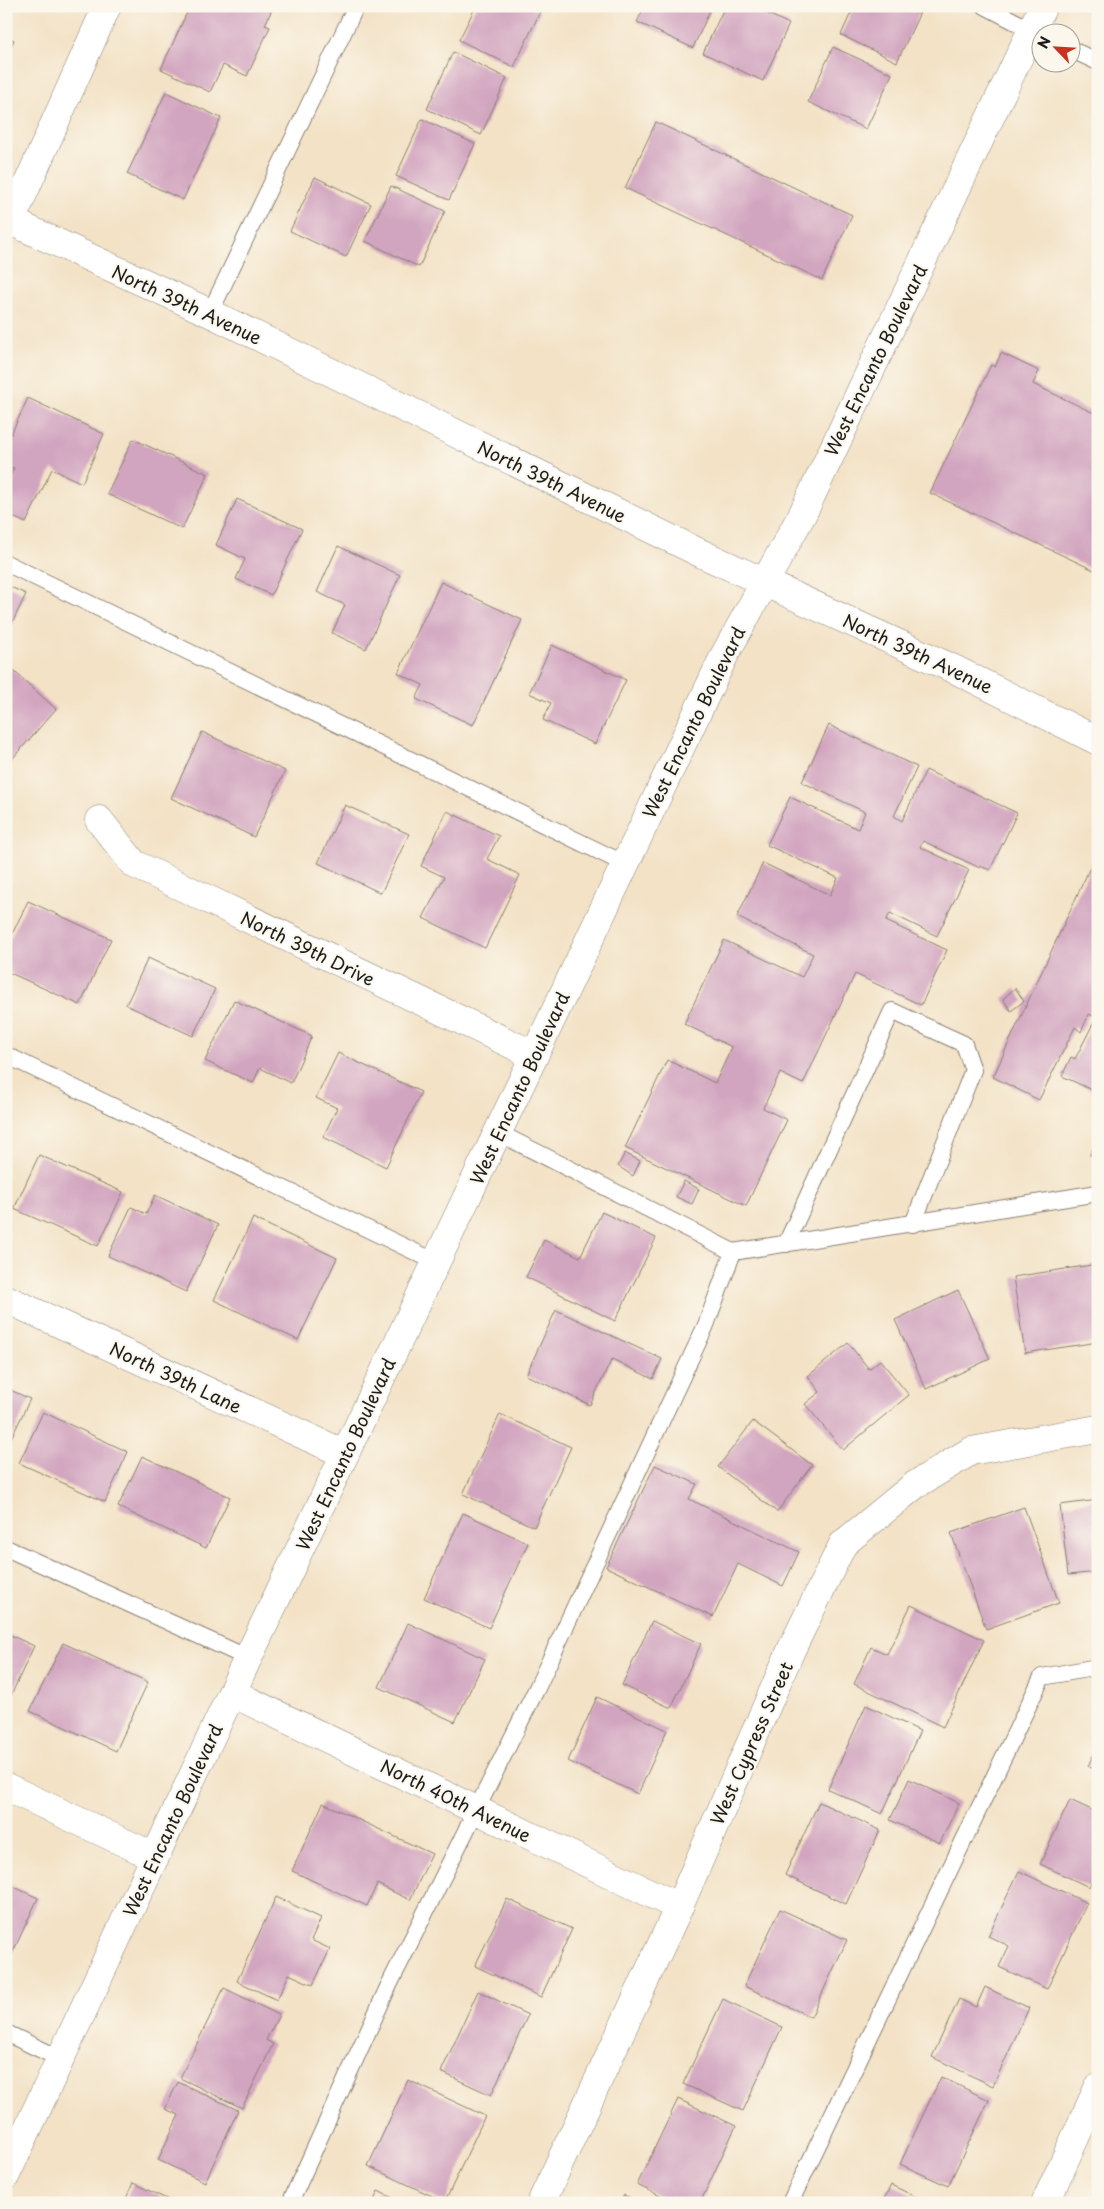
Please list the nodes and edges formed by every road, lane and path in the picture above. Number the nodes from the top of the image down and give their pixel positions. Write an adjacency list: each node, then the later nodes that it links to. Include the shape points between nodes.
1 (107, 6): 10 (street)
2 (356, 6): 11 (lane)
3 (985, 6): 6 (lane)
4 (1043, 6): 5 (street, West Encanto Boulevard)
5 (1039, 22)
6 (1032, 31)
7 (1032, 41): 13 (street, West Encanto Boulevard, via 803,512)
8 (1082, 55): 9 (lane)
9 (1098, 62)
10 (8, 220): 11 (street, North 39th Avenue)
11 (210, 313): 13 (street, North 39th Avenue)
12 (6, 563): 16 (lane)
13 (764, 582): 14 (street, North 39th Avenue, via 956,670); 16 (street, West Encanto Boulevard, via 725,654)
14 (1098, 741)
15 (99, 820): 18 (street, North 39th Drive, via 134,864)
16 (624, 864): 18 (street, West Encanto Boulevard)
17 (6, 1055): 24 (lane)
18 (534, 1055): 19 (street, West Encanto Boulevard)
19 (498, 1132): 23 (lane); 24 (street, West Encanto Boulevard)
20 (1098, 1193): 21 (lane)
21 (914, 1224): 22 (lane); 22 (lane, via 973,1070 964,1044 892,1011)
22 (786, 1244): 23 (lane)
23 (733, 1252): 33 (lane, via 706,1325 536,1688)
24 (436, 1262): 27 (street, West Encanto Boulevard)
25 (6, 1299): 27 (street, North 39th Lane)
26 (1098, 1430): 35 (street, West Cypress Street, via 971,1451 914,1485 843,1544 792,1648)
27 (345, 1454): 29 (street, West Encanto Boulevard)
28 (6, 1548): 29 (lane)
29 (248, 1658): 31 (street, West Encanto Boulevard)
30 (1098, 1667): 42 (lane, via 1042,1677)
31 (232, 1693): 33 (street, North 40th Avenue); 34 (street, West Encanto Boulevard)
32 (6, 1787): 34 (street)
33 (475, 1809): 35 (street, North 40th Avenue); 40 (lane, via 389,1985)
34 (154, 1857): 37 (street, West Encanto Boulevard)
35 (679, 1907): 41 (street, West Cypress Street)
36 (6, 2033): 37 (lane)
37 (61, 2059): 39 (street, West Encanto Boulevard)
38 (1098, 2088): 43 (street)
39 (6, 2175)
40 (290, 2203)
41 (540, 2203)
42 (790, 2203)
43 (1045, 2203)

